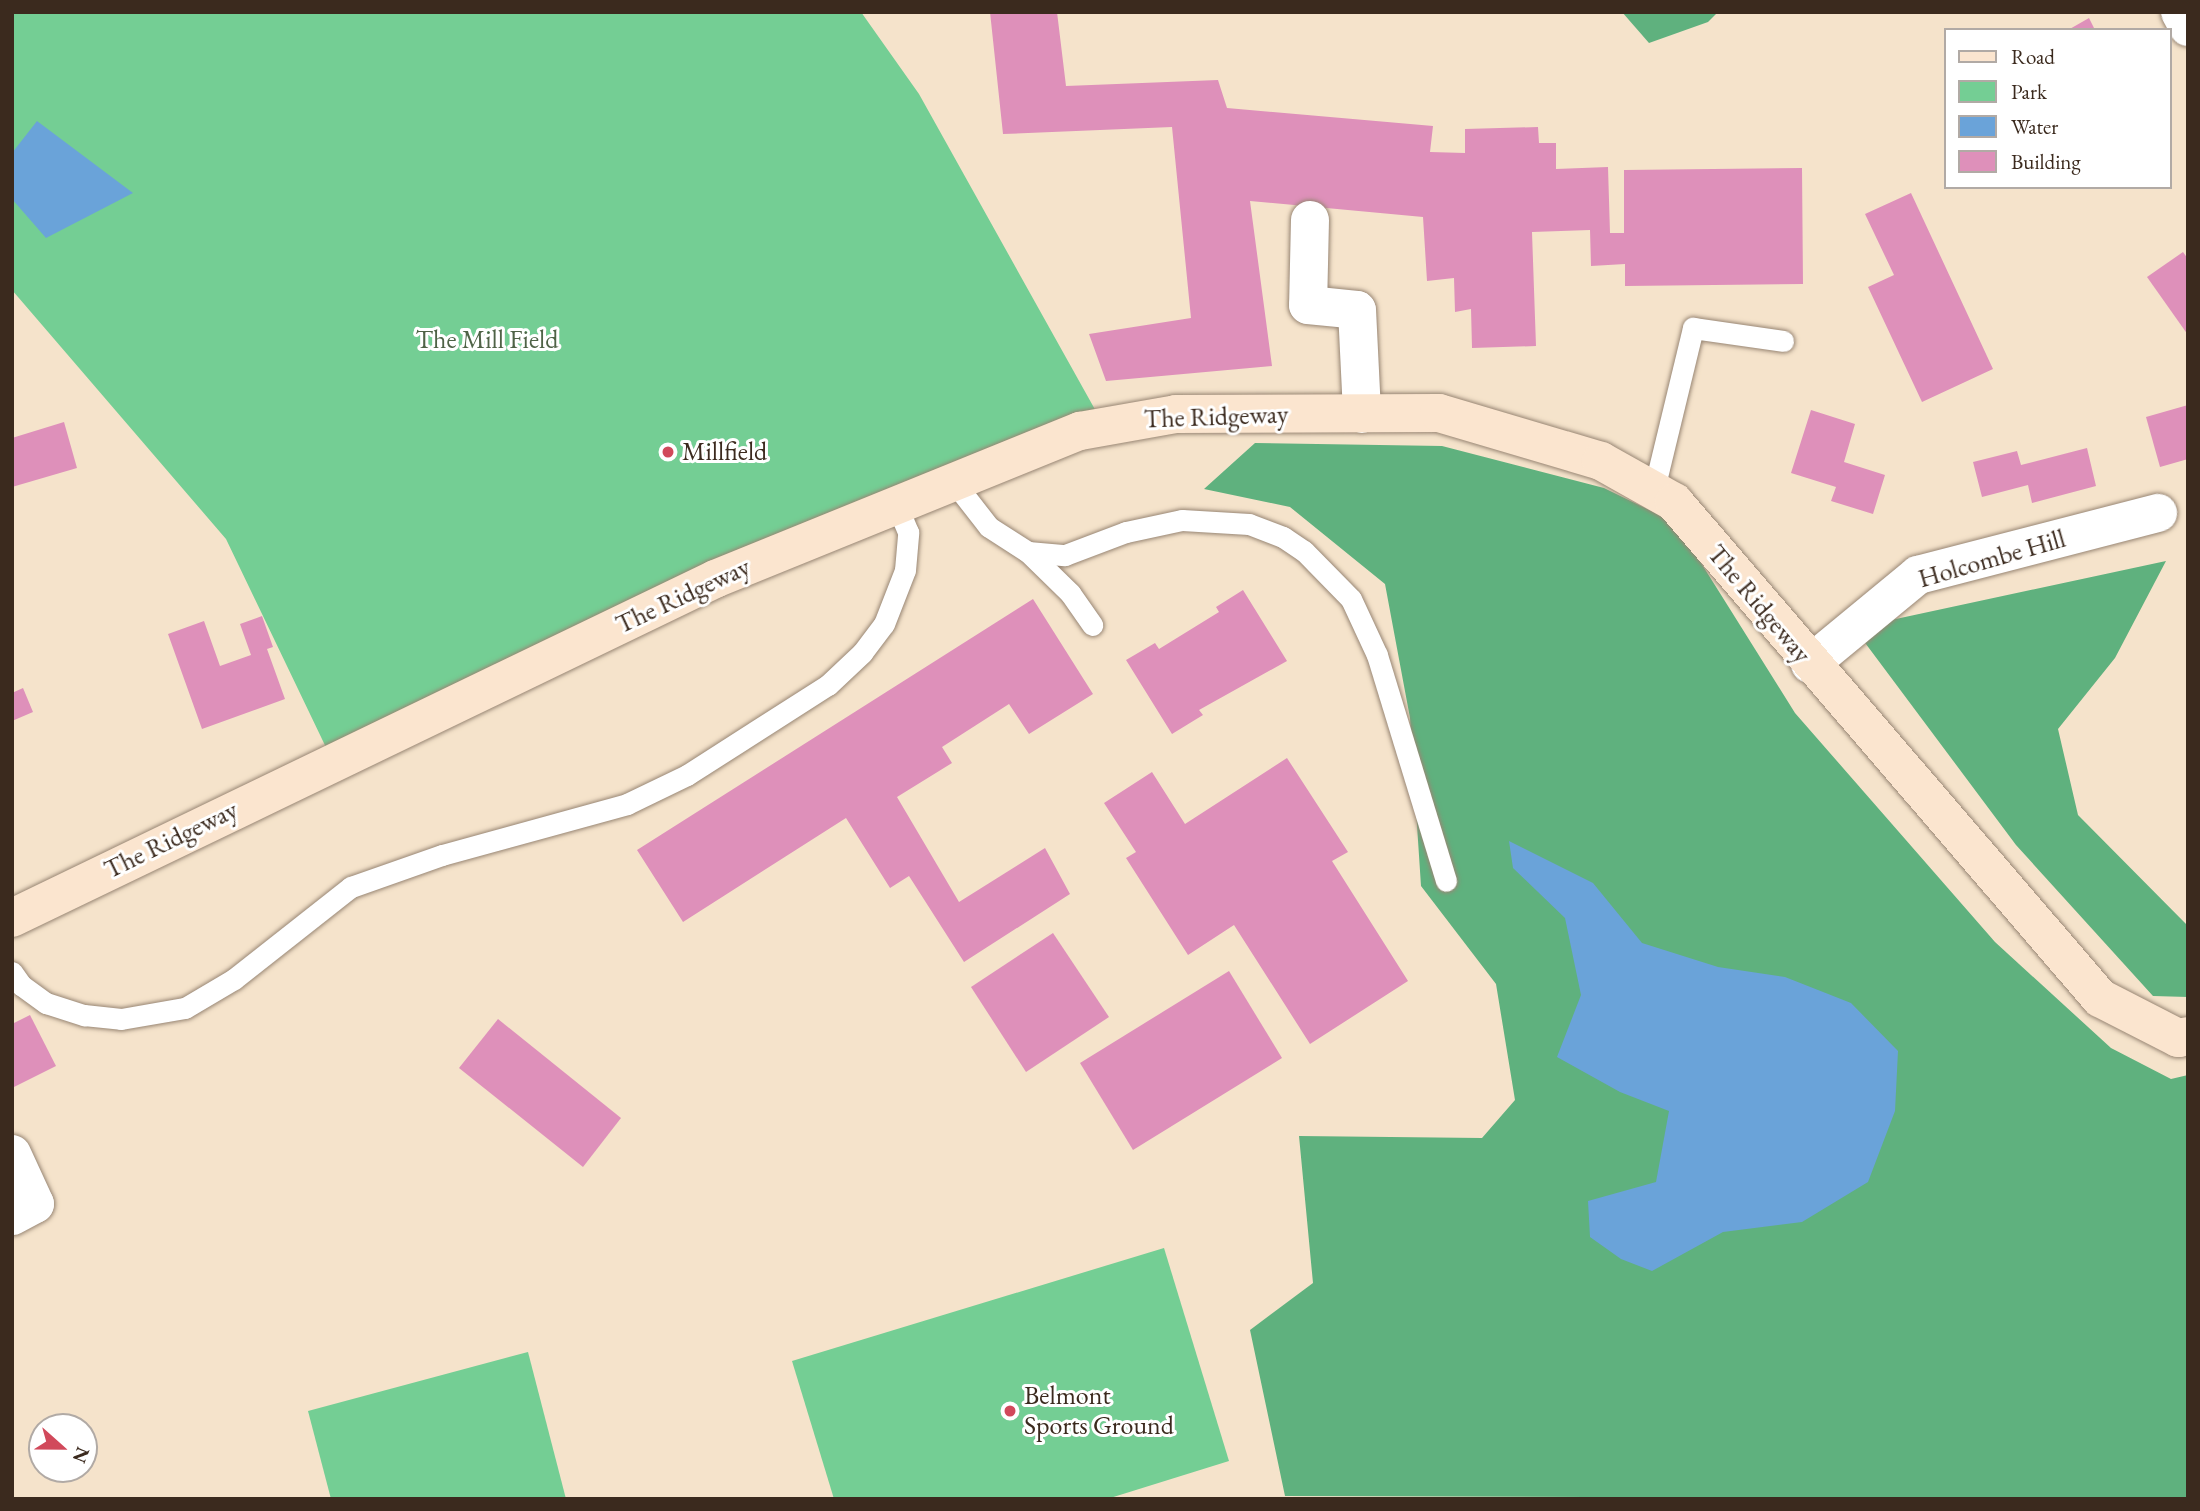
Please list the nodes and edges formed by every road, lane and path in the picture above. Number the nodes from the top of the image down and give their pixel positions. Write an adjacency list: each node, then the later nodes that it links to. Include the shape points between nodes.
1 (2180, 12): 2 (street)
2 (2188, 26)
3 (1310, 220): 5 (street, via 1308,305 1357,310)
4 (1783, 341): 7 (lane, via 1693,327)
5 (1362, 414): 6 (main road, The Ridgeway, via 1176,414 1134,420 1080,431); 7 (main road, The Ridgeway, via 1439,413 1601,461)
6 (953, 481): 8 (main road, The Ridgeway); 10 (lane, via 989,527)
7 (1654, 489): 12 (main road, The Ridgeway, via 1674,502)
8 (897, 506): 14 (main road, The Ridgeway, via 715,579); 15 (lane, via 908,533 905,570 884,624 862,653 828,685 687,775 626,804 442,855 351,887 234,979 185,1008 121,1019 84,1015 46,1003 21,985)
9 (2158, 513): 12 (street, Holcombe Hill, via 1918,575)
10 (1028, 552): 11 (lane, via 1070,593); 13 (lane, via 1065,555 1126,532 1192,520 1249,524 1304,551 1350,598 1377,655 1396,703)
11 (1092, 625)
12 (1810, 664): 16 (main road, The Ridgeway, via 2100,998 2178,1038)
13 (1446, 881)
14 (20, 903)
15 (12, 972)
16 (2188, 1036)
17 (12, 1154): 18 (street, via 35,1204)
18 (12, 1216)

